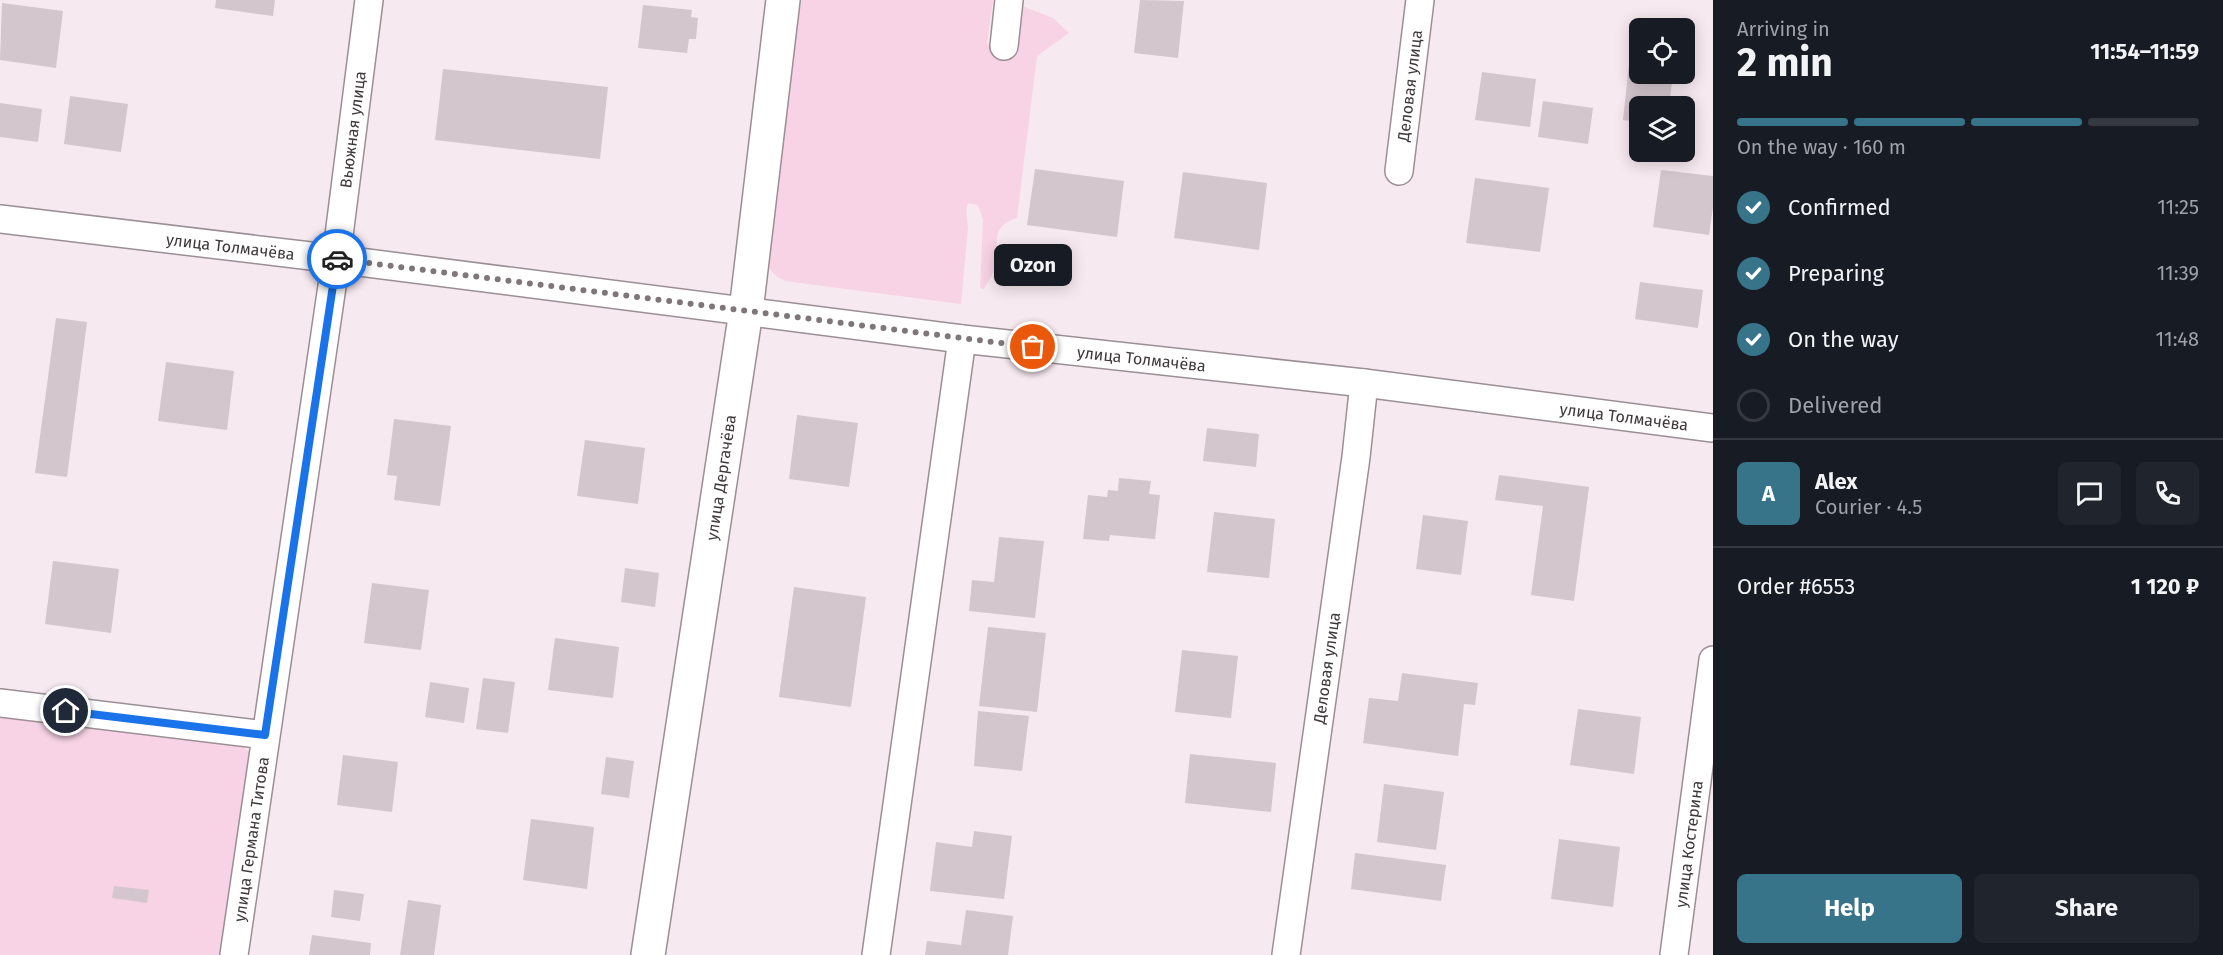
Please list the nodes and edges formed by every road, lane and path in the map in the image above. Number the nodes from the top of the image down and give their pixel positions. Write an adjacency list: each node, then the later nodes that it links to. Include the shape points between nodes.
1 (369, 0): 8 (street, Вьюжная улица)
2 (783, 0): 9 (street, улица Дергачёва)
3 (1010, 0): 5 (street)
4 (1420, 0): 6 (street, Деловая улица)
5 (1004, 46)
6 (1399, 171)
7 (0, 219): 8 (street, улица Толмачёва)
8 (336, 259): 9 (street, улица Толмачёва); 15 (street, улица Германа Титова)
9 (746, 311): 10 (street, улица Толмачёва); 17 (street, улица Дергачёва)
10 (962, 339): 11 (street, улица Толмачёва); 18 (street)
11 (1364, 383): 12 (street, улица Толмачёва); 19 (street, Деловая улица)
12 (1713, 428)
13 (1713, 660): 20 (street, улица Костерина)
14 (0, 703): 15 (street)
15 (265, 735): 16 (street, улица Германа Титова)
16 (234, 955)
17 (648, 955)
18 (876, 955)
19 (1286, 955)
20 (1674, 955)

